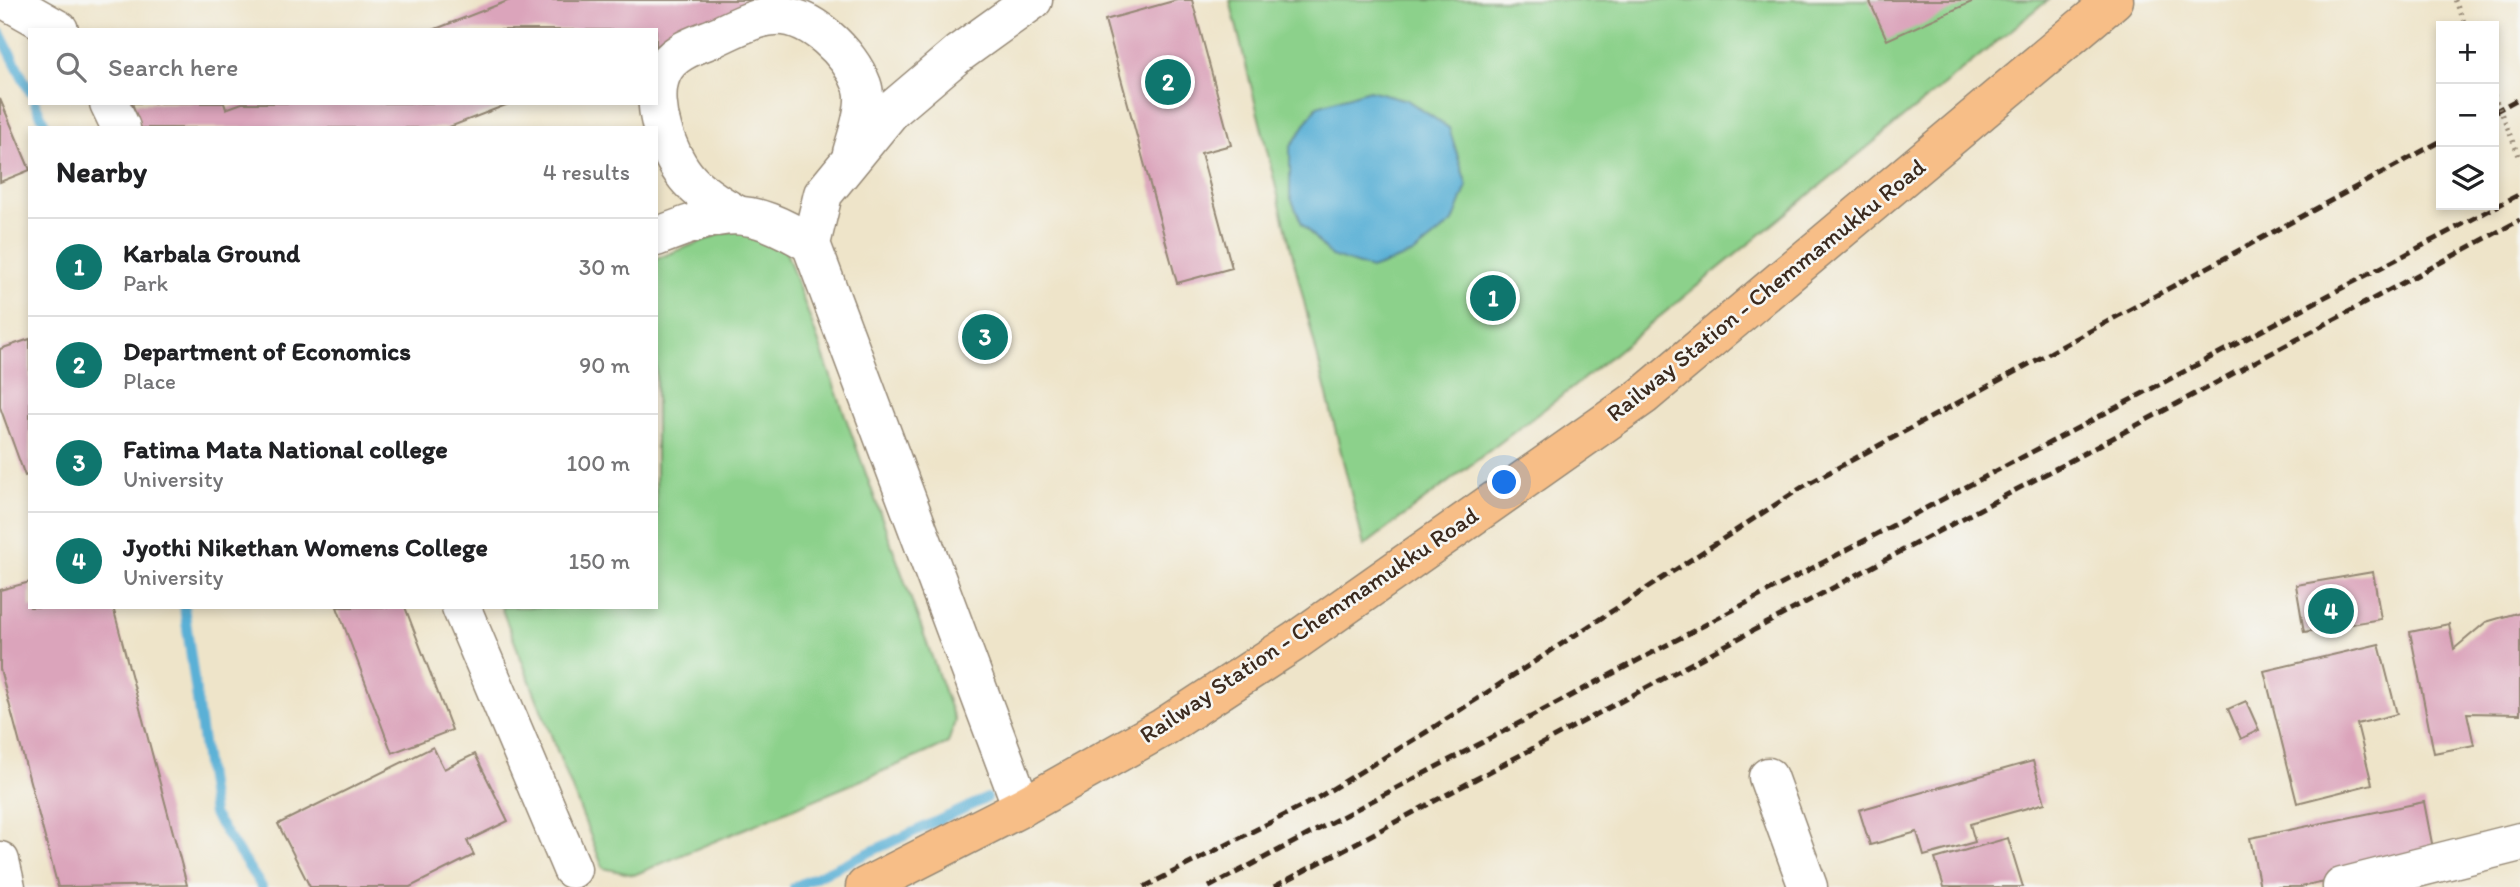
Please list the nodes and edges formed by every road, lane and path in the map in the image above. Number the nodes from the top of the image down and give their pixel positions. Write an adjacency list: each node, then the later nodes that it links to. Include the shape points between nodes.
1 (6, 0): 6 (street)
2 (1033, 0): 11 (street, via 958,54 891,111)
3 (2114, 0): 17 (main road, Railway Station - Chemmamukku Road, via 1643,396 1294,642 1164,727)
4 (2455, 0): 5 (path)
5 (2464, 21)
6 (55, 28)
7 (110, 105): 9 (street)
8 (2499, 106): 10 (path, bridge)
9 (120, 126)
10 (2520, 159)
11 (849, 162): 12 (street, via 863,86 819,30 799,20 773,16 682,50 662,72 658,97 661,124 684,178); 14 (street, via 823,194)
12 (734, 213): 13 (street, via 709,216); 14 (street, via 782,227)
13 (658, 236)
14 (811, 244): 17 (street)
15 (462, 609): 20 (street)
16 (1768, 777): 23 (street)
17 (1022, 807): 22 (main road, Railway Station - Chemmamukku Road)
18 (2520, 842): 24 (street)
19 (0, 861): 21 (street)
20 (572, 869)
21 (6, 887)
22 (865, 887)
23 (1808, 887)
24 (2342, 887)

